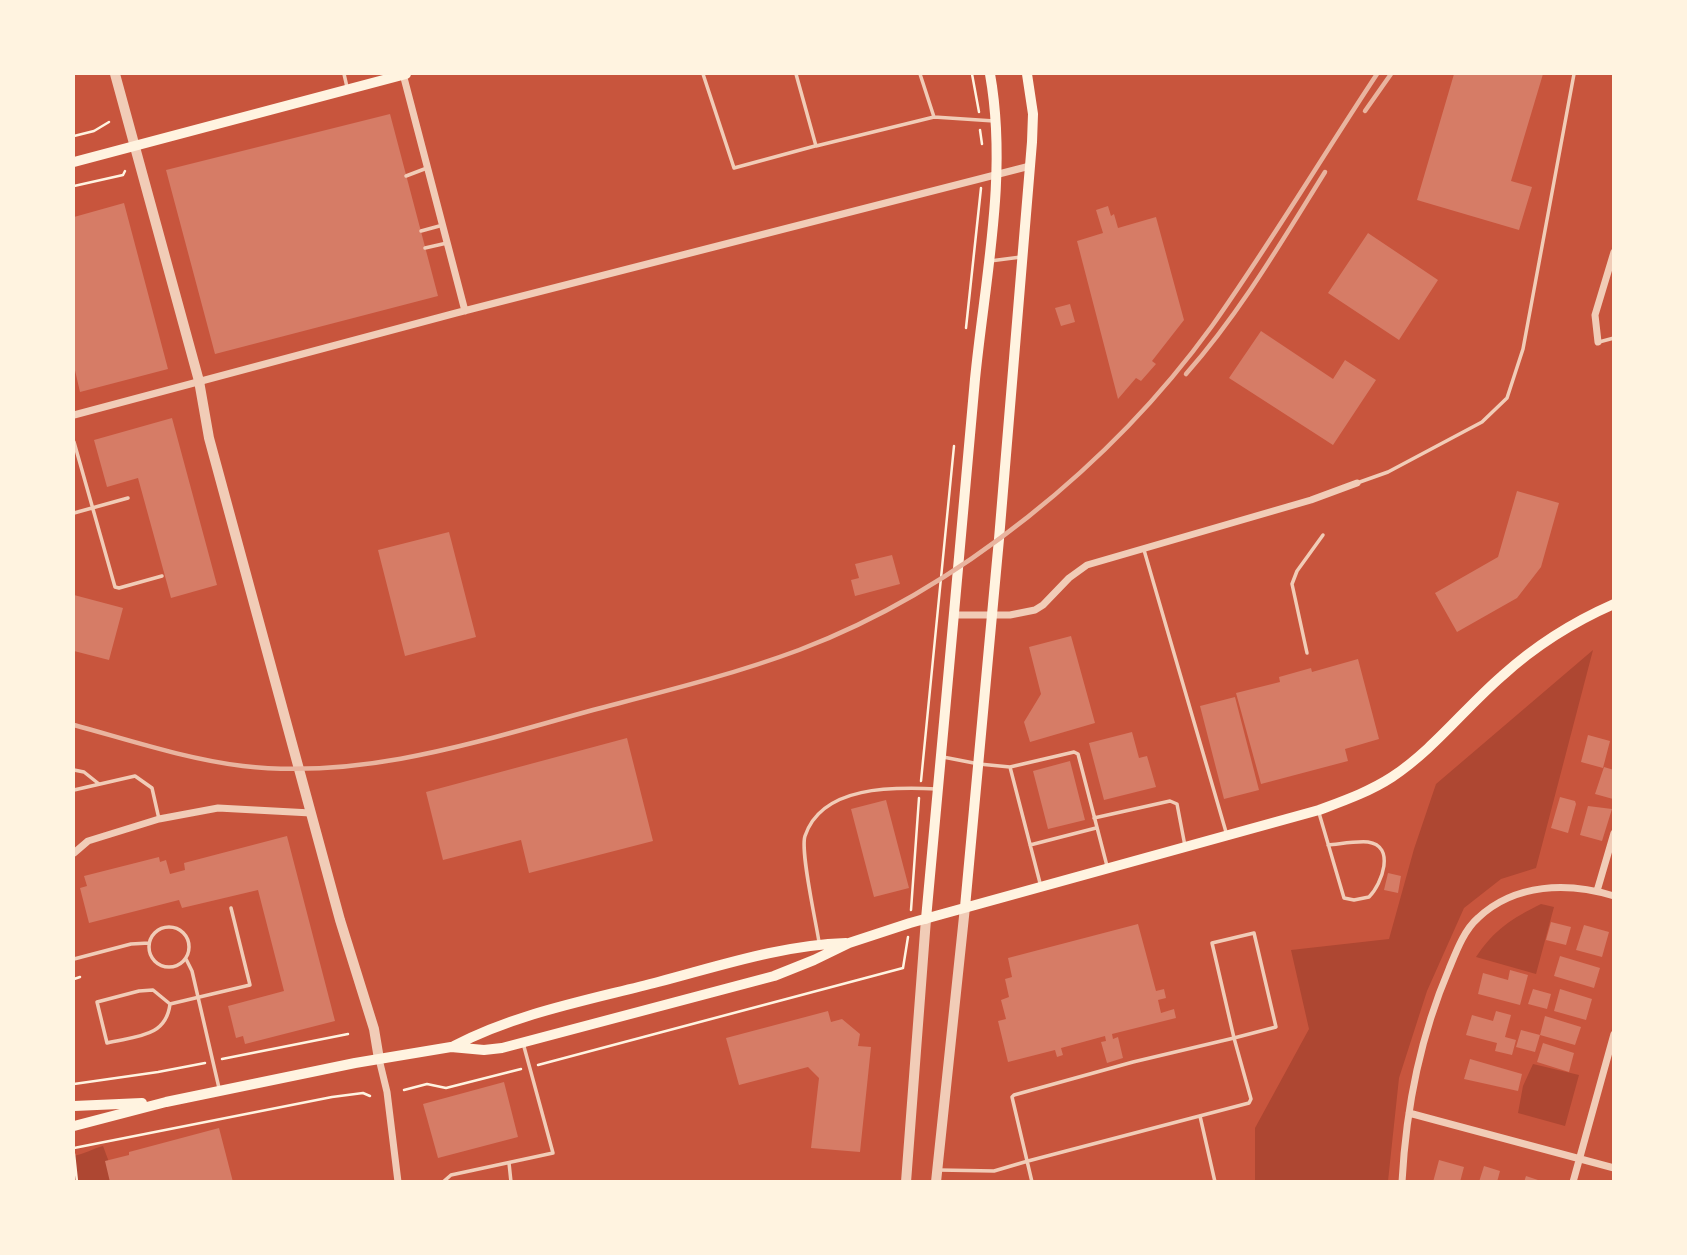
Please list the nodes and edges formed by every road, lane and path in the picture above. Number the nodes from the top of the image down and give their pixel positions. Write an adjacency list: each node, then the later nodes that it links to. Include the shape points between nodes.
1 (115, 74): 15 (street)
2 (344, 74): 10 (lane)
3 (405, 74): 10 (main road); 19 (street)
4 (703, 74): 16 (lane, via 734,168)
5 (796, 74): 16 (lane)
6 (920, 74): 11 (lane)
7 (990, 74): 13 (main road)
8 (1027, 74): 18 (main road, via 1033,114)
9 (1574, 74): 40 (lane, via 1523,349 1507,398 1482,422 1388,472)
10 (347, 89): 15 (main road)
11 (934, 117): 13 (lane); 16 (lane)
12 (109, 122): 14 (path)
13 (998, 122): 21 (main road)
14 (74, 136)
15 (134, 145): 17 (main road); 36 (street)
16 (816, 146)
17 (74, 162)
18 (1030, 166): 21 (street); 30 (main road)
19 (428, 168): 22 (lane); 25 (street)
20 (125, 171): 23 (path, via 123,176)
21 (997, 175): 31 (main road); 32 (street)
22 (406, 176)
23 (74, 186)
24 (980, 197): 33 (path)
25 (443, 225): 26 (lane); 27 (street)
26 (421, 231)
27 (447, 243): 28 (lane); 32 (street)
28 (425, 248)
29 (1614, 251): 35 (street, via 1595,315)
30 (1022, 257): 31 (lane); 49 (main road)
31 (988, 261): 48 (main road)
32 (466, 311): 36 (street)
33 (966, 333)
34 (1614, 338): 35 (lane)
35 (1598, 342)
36 (199, 381): 37 (street); 60 (street, via 209,438)
37 (74, 415)
38 (74, 442): 42 (lane)
39 (955, 442): 56 (path)
40 (1357, 483): 45 (street)
41 (128, 498): 42 (lane)
42 (92, 509): 43 (lane); 46 (lane, via 115,587)
43 (74, 513)
44 (1323, 535): 50 (lane, via 1292,584)
45 (1144, 548): 49 (street, via 1087,565 1035,610); 65 (lane)
46 (162, 576)
47 (1614, 604): 59 (main road, via 1567,628 1516,664 1432,746 1390,778)
48 (954, 615): 49 (street); 51 (main road)
49 (991, 616): 52 (main road)
50 (1307, 653)
51 (941, 757): 52 (lane); 57 (main road)
52 (979, 764): 53 (lane); 75 (main road)
53 (1010, 767): 61 (lane, via 1078,754); 66 (lane)
54 (74, 769): 55 (lane)
55 (99, 784): 58 (lane); 62 (lane, via 135,776 152,788)
56 (920, 788): 57 (lane); 72 (path); 80 (lane, via 864,792 831,802 815,817 804,838)
57 (937, 789): 77 (main road)
58 (74, 790)
59 (1319, 810): 65 (main road); 67 (lane)
60 (311, 813): 62 (street, via 218,808); 92 (street)
61 (1094, 818): 63 (lane); 68 (lane, via 1170,801 1177,804)
62 (159, 819): 69 (street, via 88,841)
63 (1097, 827): 66 (lane); 70 (lane)
64 (1614, 833): 73 (street)
65 (1227, 836): 68 (main road)
66 (1031, 845): 71 (lane)
67 (1328, 845): 67 (lane, via 1369,842 1378,847 1384,864 1369,897 1343,898)
68 (1186, 848): 70 (main road)
69 (74, 853)
70 (1108, 869): 71 (main road)
71 (1041, 887): 75 (main road)
72 (912, 890)
73 (1597, 891): 74 (street); 99 (street, via 1530,889 1477,918 1453,959 1425,1032)
74 (1614, 896)
75 (965, 907): 77 (main road); 108 (street)
76 (231, 908): 86 (lane, via 250,985)
77 (926, 919): 79 (main road); 113 (street)
78 (149, 943): 81 (lane, via 151,957 161,966 174,967); 81 (lane, via 161,929 179,930 189,946); 82 (lane)
79 (849, 943): 80 (main road); 90 (main road, via 774,976)
80 (820, 944): 91 (main road, via 772,952 520,1018)
81 (186, 958): 86 (lane)
82 (74, 959)
83 (904, 966): 93 (path)
84 (80, 976): 85 (path)
85 (74, 979)
86 (198, 997): 87 (lane); 95 (lane)
87 (170, 1004): 87 (lane, via 169,1017 157,1030 107,1043 97,1002 153,990)
88 (1614, 1034): 104 (street)
89 (1234, 1038): 89 (lane, via 1212,943 1254,933 1276,1027); 100 (lane, via 1251,1099); 105 (lane, via 1014,1095)
90 (523, 1043): 91 (main road, via 484,1050); 93 (lane)
91 (451, 1047): 92 (main road)
92 (379, 1059): 95 (main road); 110 (street)
93 (530, 1067): 94 (path, via 446,1088 427,1084); 106 (lane, via 553,1153)
94 (404, 1090)
95 (220, 1093): 97 (main road)
96 (370, 1096): 102 (path, via 331,1097)
97 (166, 1102): 98 (main road); 101 (main road)
98 (74, 1106)
99 (1409, 1113): 104 (street); 117 (street)
100 (1200, 1116): 105 (lane); 116 (lane)
101 (74, 1126)
102 (74, 1149)
103 (74, 1154): 109 (path)
104 (1579, 1158): 107 (street); 118 (street)
105 (1028, 1161): 108 (lane, via 994,1171); 115 (lane)
106 (509, 1163): 111 (lane, via 450,1175); 112 (lane)
107 (1614, 1168)
108 (937, 1170): 114 (street)
109 (77, 1181)
110 (398, 1181)
111 (443, 1181)
112 (511, 1181)
113 (906, 1181)
114 (936, 1181)
115 (1032, 1181)
116 (1215, 1181)
117 (1402, 1181)
118 (1573, 1181)

